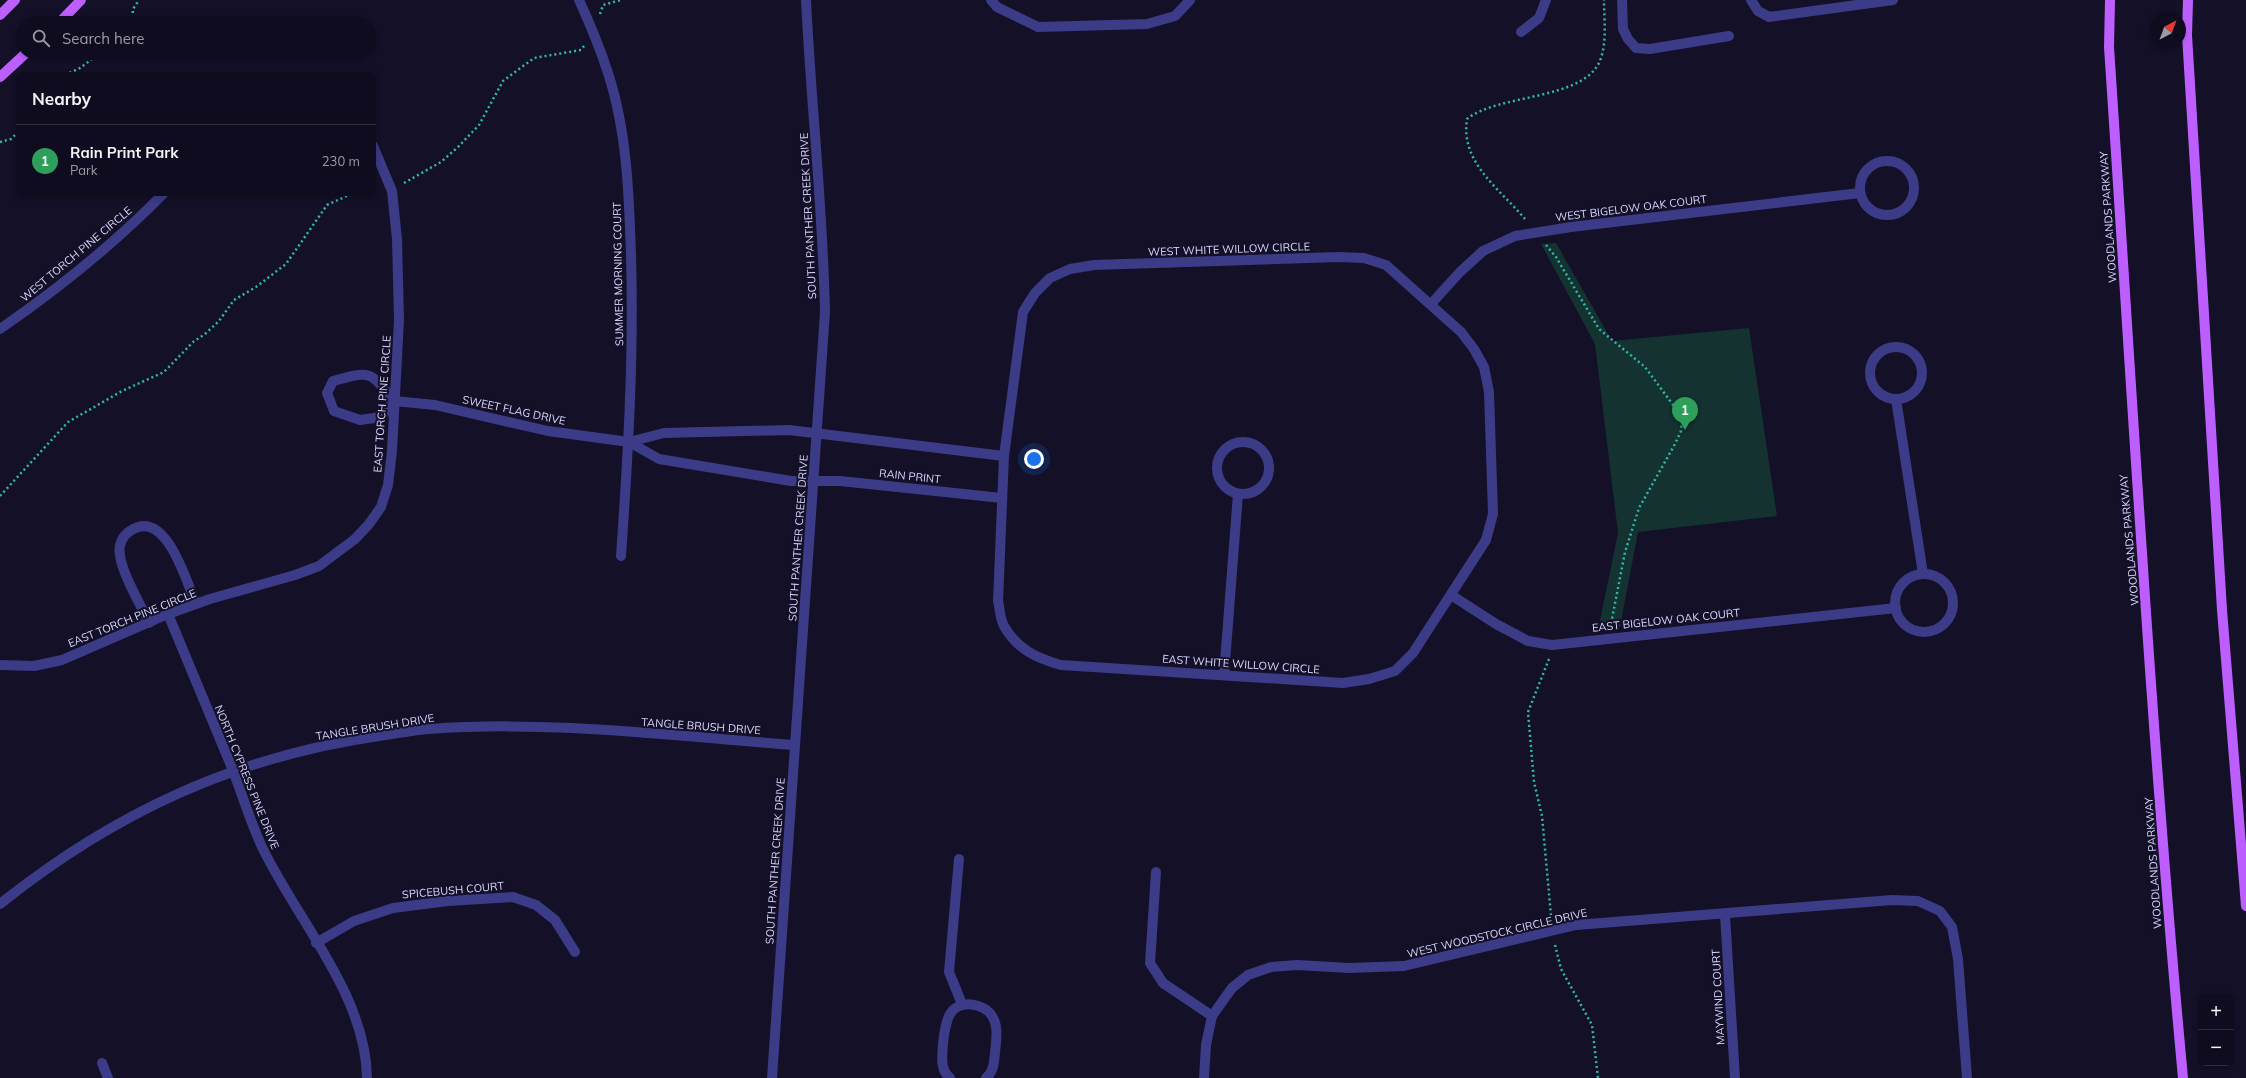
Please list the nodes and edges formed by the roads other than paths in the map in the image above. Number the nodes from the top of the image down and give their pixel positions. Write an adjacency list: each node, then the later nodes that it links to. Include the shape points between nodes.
1 (15, 0): 13 (main road)
2 (81, 0): 14 (main road)
3 (579, 0): 28 (street, SUMMER MORNING COURT, via 609,73 626,159 630,198 633,313)
4 (806, 0): 26 (street, SOUTH PANTHER CREEK DRIVE, via 824,269 825,312)
5 (991, 0): 6 (street, via 997,7 1038,27 1147,24 1175,16)
6 (1190, 0)
7 (1546, 0): 15 (street, via 1540,18)
8 (1622, 0): 16 (street, via 1622,29 1636,48 1650,49)
9 (1750, 0): 10 (street, via 1758,11 1769,17)
10 (1893, 0)
11 (2110, 0): 62 (main road, WOODLANDS PARKWAY, via 2109,48 2134,442 2168,914)
12 (2188, 0): 47 (main road, via 2187,35 2221,594)
13 (0, 15)
14 (66, 16)
15 (1521, 32)
16 (1729, 36)
17 (18, 60): 18 (main road)
18 (0, 77)
19 (376, 151): 25 (street, EAST TORCH PINE CIRCLE, via 392,190 397,239 399,320)
20 (1860, 193): 20 (street, via 1865,204 1874,212 1884,216 1893,215 1908,207 1914,196 1914,182 1911,173 1904,166 1893,161 1883,161 1869,168 1863,175); 22 (street, WEST BIGELOW OAK COURT, via 1515,236 1483,251)
21 (161, 196): 23 (street, WEST TORCH PINE CIRCLE, via 123,233 29,309)
22 (1431, 304): 27 (street, WEST WHITE WILLOW CIRCLE, via 1461,332 1484,367 1489,392); 29 (street, WEST WHITE WILLOW CIRCLE, via 1386,265 1364,258 1094,265 1070,269 1050,278 1035,293 1023,312)
23 (0, 329)
24 (1896, 399): 24 (street, via 1914,393 1921,382 1922,368 1916,356 1905,348 1891,348 1879,354 1872,365 1871,378 1877,390 1888,398); 34 (street)
25 (394, 401): 25 (street, via 381,417 360,420 334,411 327,393 333,381 360,374 375,377); 28 (street, SWEET FLAG DRIVE, via 442,406 548,431); 36 (street, EAST TORCH PINE CIRCLE, via 388,485 380,507 355,540 319,566)
26 (818, 435): 28 (street, SWEET FLAG DRIVE, via 789,430 664,433); 29 (street); 30 (street, SOUTH PANTHER CREEK DRIVE)
27 (1491, 436): 35 (street, EAST WHITE WILLOW CIRCLE, via 1493,514 1486,540)
28 (629, 442): 30 (street, SWEET FLAG DRIVE, via 659,459 791,481); 33 (street, SUMMER MORNING COURT)
29 (1004, 456): 32 (street, EAST WHITE WILLOW CIRCLE)
30 (814, 481): 32 (street, RAIN PRINT, via 840,481); 42 (street, SOUTH PANTHER CREEK DRIVE)
31 (1238, 494): 31 (street, via 1250,494 1261,489 1268,479 1270,468 1267,456 1259,447 1248,442 1226,448 1219,457 1217,469 1220,480 1228,489); 41 (street)
32 (1002, 498): 41 (street, EAST WHITE WILLOW CIRCLE, via 998,601 1003,625 1018,644 1038,659 1061,665)
33 (621, 556)
34 (1923, 574): 37 (street, via 1904,582 1896,596); 37 (street, via 1943,581 1952,593 1953,609 1944,625 1926,632 1915,630 1906,626)
35 (1451, 595): 37 (street, EAST BIGELOW OAK COURT, via 1528,641 1552,645); 41 (street, EAST WHITE WILLOW CIRCLE, via 1413,653 1395,671 1343,683)
36 (196, 604): 38 (street, EAST TORCH PINE CIRCLE); 39 (street, via 163,535 150,527 136,528 123,539 119,554)
37 (1896, 608)
38 (168, 614): 39 (street, EAST TORCH PINE CIRCLE); 43 (street, NORTH CYPRESS PINE DRIVE)
39 (149, 623): 40 (street, EAST TORCH PINE CIRCLE, via 62,660 34,666)
40 (0, 665)
41 (1224, 675)
42 (794, 745): 43 (street, TANGLE BRUSH DRIVE, via 600,730 508,726 428,729 345,741); 56 (street, SOUTH PANTHER CREEK DRIVE)
43 (232, 770): 46 (street, TANGLE BRUSH DRIVE, via 149,806 64,855); 49 (street, NORTH CYPRESS PINE DRIVE, via 249,818 276,876)
44 (959, 859): 51 (street, via 949,972)
45 (1156, 872): 52 (street, via 1150,963 1163,983)
46 (0, 904)
47 (2246, 906)
48 (1725, 915): 52 (street, WEST WOODSTOCK CIRCLE DRIVE, via 1576,925 1404,966 1271,967 1248,975); 60 (street, MAYWIND COURT); 61 (street, WEST WOODSTOCK CIRCLE DRIVE, via 1892,900 1918,901 1940,911 1952,927 1958,959)
49 (316, 942): 50 (street, SPICEBUSH COURT, via 354,921 393,908 514,897 536,905 555,920); 55 (street, NORTH CYPRESS PINE DRIVE, via 335,972 356,1018 363,1039)
50 (575, 952)
51 (962, 1004): 57 (street, via 950,1013 944,1030 942,1061); 58 (street, via 973,1004 982,1008 992,1016 997,1029 994,1064)
52 (1212, 1016): 59 (street, WEST WOODSTOCK CIRCLE DRIVE, via 1206,1045)
53 (102, 1063): 54 (street)
54 (108, 1078)
55 (367, 1078)
56 (772, 1078)
57 (950, 1078)
58 (986, 1078)
59 (1204, 1078)
60 (1735, 1078)
61 (1967, 1078)
62 (2183, 1078)

